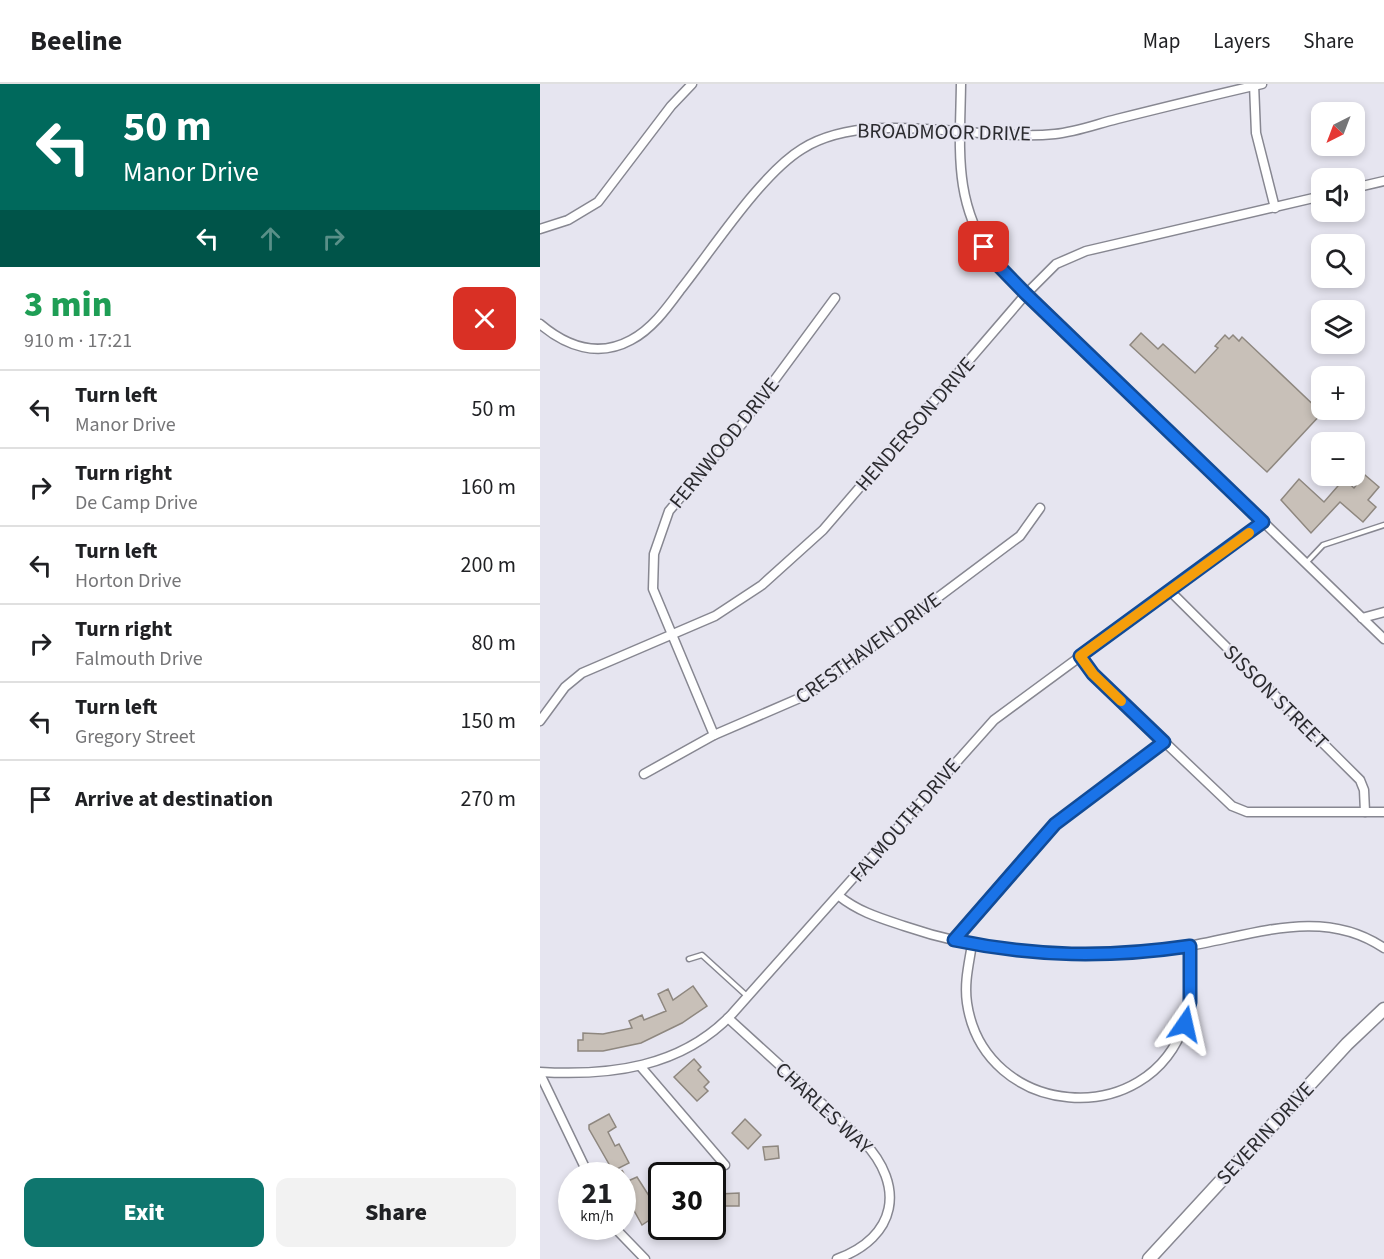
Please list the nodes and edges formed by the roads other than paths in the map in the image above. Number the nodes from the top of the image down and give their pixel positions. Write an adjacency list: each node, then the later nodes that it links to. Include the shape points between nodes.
1 (692, 84): 9 (street, via 598,202 568,220)
2 (961, 84): 4 (street)
3 (1257, 85): 4 (street, BROADMOOR DRIVE, via 1056,134); 8 (street, via 1256,133)
4 (960, 133): 10 (street, via 959,175 970,218 993,260); 12 (street, BROADMOOR DRIVE, via 873,127 830,135 801,149 773,173 658,318 631,340 612,347 582,348 557,338)
5 (1384, 181): 6 (street)
6 (1365, 185)
7 (1311, 199): 8 (street, HENDERSON DRIVE)
8 (1275, 208): 10 (street, HENDERSON DRIVE, via 1086,251 1056,264)
9 (540, 229)
10 (1026, 294): 14 (street); 20 (street, HENDERSON DRIVE, via 824,530 738,603)
11 (835, 298): 20 (street, FERNWOOD DRIVE, via 742,424 666,518 656,542 652,578)
12 (540, 324)
13 (1040, 508): 24 (street, CRESTHAVEN DRIVE, via 1020,536 809,694)
14 (1263, 522): 16 (street); 17 (street, FALMOUTH DRIVE)
15 (1384, 525): 16 (lane, via 1323,545)
16 (1305, 564): 19 (street)
17 (1169, 590): 22 (street, FALMOUTH DRIVE); 27 (street, SISSON STREET, via 1360,780)
18 (1384, 612): 19 (street)
19 (1362, 618): 21 (street)
20 (670, 634): 23 (street, HENDERSON DRIVE, via 582,673 565,687); 24 (street, FERNWOOD DRIVE)
21 (1384, 639)
22 (1080, 656): 25 (street, via 1093,674); 29 (street, FALMOUTH DRIVE, via 994,720)
23 (540, 721)
24 (714, 735): 26 (street, CRESTHAVEN DRIVE)
25 (1164, 742): 27 (street, via 1225,802 1239,810); 30 (street, via 1055,824)
26 (644, 774)
27 (1365, 812): 28 (street)
28 (1384, 812)
29 (839, 896): 30 (street, via 856,909); 35 (street, FALMOUTH DRIVE)
30 (954, 940): 31 (street)
31 (972, 944): 32 (street, via 1083,956); 32 (street, via 966,976 967,1001 984,1048 1019,1082 1043,1093 1080,1099 1105,1096 1139,1081 1159,1066 1174,1047 1190,1002)
32 (1190, 946): 33 (street, via 1276,927 1306,926 1343,928)
33 (1384, 948)
34 (689, 959): 35 (lane, via 702,955)
35 (748, 997): 37 (street, FALMOUTH DRIVE)
36 (1384, 1009): 45 (street, SEVERIN DRIVE)
37 (728, 1018): 38 (street, FALMOUTH DRIVE, via 709,1034 666,1058); 44 (street, CHARLES WAY, via 862,1141 885,1170 890,1199 882,1227 865,1247)
38 (641, 1066): 39 (street, FALMOUTH DRIVE, via 586,1075); 41 (street)
39 (540, 1073): 40 (street)
40 (582, 1162)
41 (722, 1162)
42 (627, 1240): 43 (street)
43 (645, 1259)
44 (837, 1259)
45 (1149, 1259)

